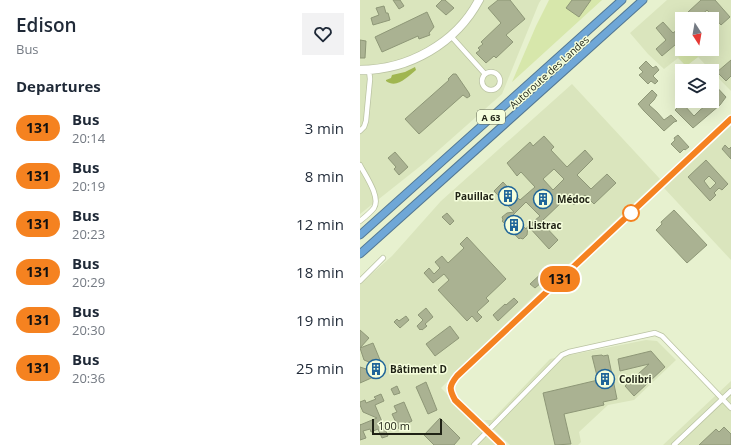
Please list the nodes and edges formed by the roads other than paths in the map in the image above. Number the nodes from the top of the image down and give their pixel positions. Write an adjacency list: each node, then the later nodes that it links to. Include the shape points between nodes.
1 (477, 0): 5 (street)
2 (481, 0): 5 (street, via 471,16)
3 (622, 0): 14 (highway, Autoroute des Landes / A 63)
4 (643, 0): 13 (highway, Autoroute des Landes / A 63)
5 (450, 36): 7 (street, via 435,51 414,62 396,68); 9 (street)
6 (360, 68): 7 (street)
7 (369, 70): 8 (street); 11 (street, via 366,121)
8 (360, 72)
9 (485, 74)
10 (731, 119): 25 (street, via 451,383 455,400)
11 (360, 131)
12 (360, 165): 15 (street, via 376,196 374,209)
13 (442, 181): 18 (highway, Autoroute des Landes / A 63); 20 (highway)
14 (389, 209): 16 (highway); 17 (highway, Autoroute des Landes / A 63)
15 (360, 221)
16 (360, 232)
17 (360, 235)
18 (360, 254)
19 (383, 258): 21 (street)
20 (360, 259)
21 (360, 281)
22 (731, 392): 23 (street)
23 (722, 400): 24 (street); 25 (street, via 662,336 655,333 562,355); 28 (street)
24 (731, 408)
25 (488, 431): 26 (street); 27 (street)
26 (474, 445)
27 (502, 445)
28 (674, 445)

